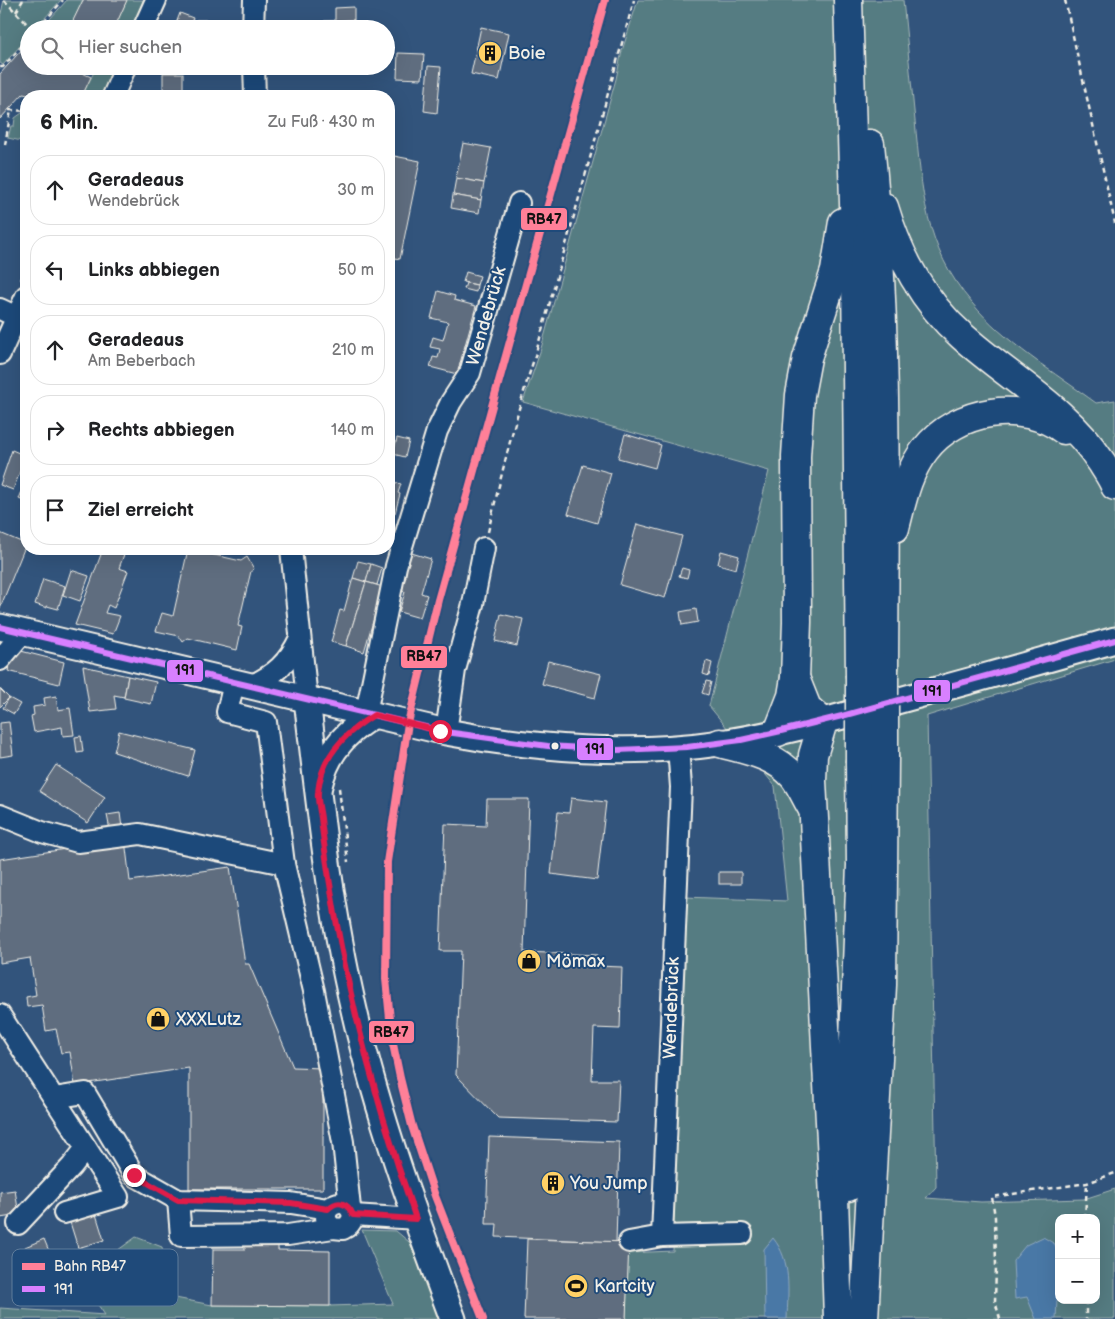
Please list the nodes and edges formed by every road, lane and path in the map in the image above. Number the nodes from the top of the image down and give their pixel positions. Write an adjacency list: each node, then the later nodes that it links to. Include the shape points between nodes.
1 (4, 0): 10 (path)
2 (23, 0): 10 (path)
3 (63, 0): 12 (path)
4 (156, 0): 13 (street)
5 (254, 0): 14 (street)
6 (634, 0): 31 (path, via 518,411)
7 (848, 0): 23 (highway)
8 (854, 0): 23 (highway)
9 (1065, 0): 25 (path)
10 (16, 12): 11 (path)
11 (24, 20)
12 (46, 20)
13 (147, 20)
14 (253, 20)
15 (20, 48): 16 (path)
16 (0, 67)
17 (122, 75): 19 (street)
18 (254, 75): 20 (street)
19 (116, 90)
20 (255, 90)
21 (20, 110): 22 (path, via 10,110)
22 (5, 145)
23 (863, 162): 29 (highway, via 914,279 936,308 960,335 1062,415 1094,451); 33 (highway, via 880,275 885,424); 38 (highway, via 856,270); 39 (highway, via 835,270 807,358 800,395 796,456)
24 (519, 202): 42 (street, Wendebrück, via 470,373 451,402 438,431 396,566)
25 (1115, 223)
26 (20, 302): 27 (street)
27 (8, 313): 28 (street)
28 (0, 354)
29 (1115, 486)
30 (1115, 508): 33 (highway, via 1088,455 1057,425 1039,416 1008,411 971,416 944,432 926,449 910,475)
31 (484, 548): 44 (street, via 455,670)
32 (292, 555): 35 (street)
33 (884, 571): 38 (highway)
34 (12, 629): 37 (street); 40 (main road)
35 (300, 638): 40 (street, via 280,668 267,678); 41 (street)
36 (1115, 640): 43 (main road)
37 (0, 660)
38 (872, 671): 48 (highway, bridge)
39 (795, 678): 43 (highway, via 808,708); 45 (highway, via 792,696)
40 (242, 685): 41 (main road); 52 (street, via 227,712 266,722)
41 (307, 700): 42 (main road); 49 (main road)
42 (370, 714): 44 (main road); 49 (main road, via 333,751 323,771)
43 (823, 722): 45 (main road); 50 (highway, via 812,755)
44 (446, 732): 47 (main road, via 555,748)
45 (778, 732): 46 (main road)
46 (720, 743): 47 (main road); 50 (highway, via 776,761 795,778)
47 (678, 748): 66 (street, Wendebrück, via 681,787)
48 (872, 760): 70 (highway, via 861,874 850,1151); 71 (highway, via 882,985)
49 (328, 790): 53 (path); 63 (main road, via 334,906 354,1009 382,1116)
50 (812, 809): 70 (highway)
51 (0, 815): 52 (street, via 78,842 140,834)
52 (284, 864): 60 (street, via 314,991 342,1142)
53 (349, 871)
54 (0, 1014): 55 (street)
55 (54, 1098): 56 (street); 59 (street, via 84,1093 134,1175)
56 (86, 1148): 61 (street, via 118,1197); 64 (street)
57 (1115, 1173): 58 (path)
58 (1087, 1183): 62 (path); 72 (path, via 992,1197 995,1301)
59 (178, 1200): 60 (street, via 291,1203); 60 (street, via 181,1236 288,1235 333,1228 326,1220 326,1214)
60 (341, 1209): 63 (street)
61 (64, 1213)
62 (1084, 1214)
63 (416, 1219): 69 (main road)
64 (18, 1224)
65 (742, 1234): 66 (street)
66 (662, 1236): 67 (street)
67 (629, 1242)
68 (1086, 1304): 73 (path)
69 (453, 1319)
70 (839, 1319)
71 (864, 1319)
72 (1000, 1319)
73 (1086, 1319)

